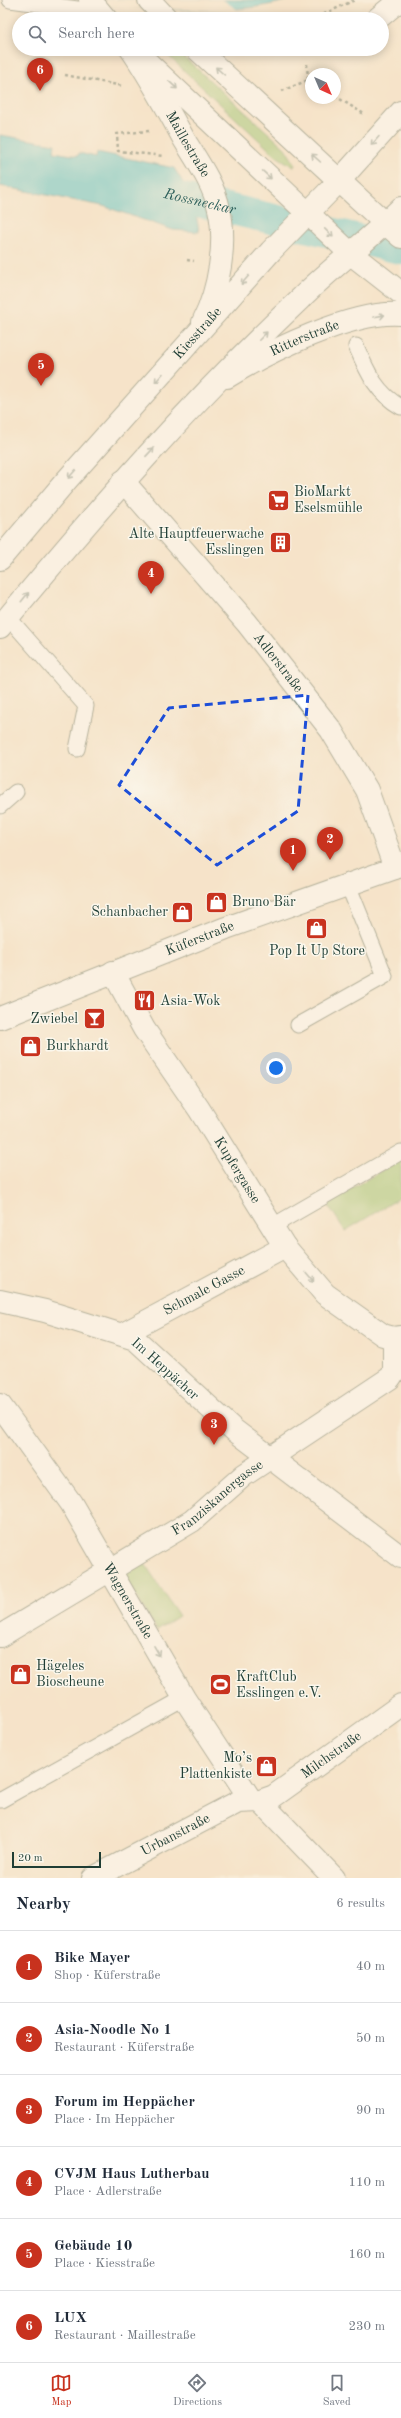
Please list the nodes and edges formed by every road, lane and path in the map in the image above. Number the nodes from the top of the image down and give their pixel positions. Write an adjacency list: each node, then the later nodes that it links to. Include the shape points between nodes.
1 (10, 0): 4 (lane)
2 (355, 0): 5 (path)
3 (400, 0): 6 (street)
4 (97, 9)
5 (328, 12)
6 (385, 12)
7 (136, 56): 28 (street, Maillestraße, via 205,175 219,208 222,240 215,288)
8 (140, 56): 22 (street, Maillestraße, one-way to 22, via 288,194)
9 (204, 56): 21 (street, one-way to 9)
10 (307, 64): 11 (path)
11 (308, 68)
12 (65, 75): 14 (path)
13 (305, 83): 15 (path)
14 (130, 88)
15 (279, 93)
16 (341, 100): 18 (path)
17 (401, 112): 21 (street, Kiesstraße, one-way to 21)
18 (364, 114)
19 (150, 131): 20 (path, via 117,134 118,151)
20 (165, 156)
21 (340, 180): 22 (street, Kiesstraße); 23 (street)
22 (314, 207): 25 (street, Maillestraße, one-way to 25); 28 (street, Kiesstraße, one-way to 28, via 271,251)
23 (388, 215): 24 (street); 25 (street)
24 (401, 238)
25 (344, 259): 26 (street); 30 (street, one-way to 25, via 299,299)
26 (401, 293)
27 (401, 314): 30 (street, Ritterstraße, one-way to 27, via 251,362 293,342 357,320)
28 (195, 339): 33 (street, Kiesstraße, one-way to 33, via 65,482)
29 (356, 346): 31 (lane, via 376,386)
30 (216, 384): 32 (street, one-way to 30)
31 (401, 407)
32 (123, 481): 34 (street, one-way to 32); 38 (street, Adlerstraße, via 247,623 332,730 367,790)
33 (0, 559)
34 (4, 622): 35 (lane, via 86,706)
35 (77, 749)
36 (16, 792): 37 (lane)
37 (0, 806)
38 (398, 867): 39 (street, Küferstraße)
39 (348, 885): 40 (street, Küferstraße, via 226,928); 42 (lane, via 385,976)
40 (113, 972): 41 (street, Küferstraße); 44 (street, Kupfergasse, via 144,1029 199,1109)
41 (0, 1018)
42 (298, 1025)
43 (401, 1152): 44 (lane)
44 (271, 1227): 45 (street, Kupfergasse)
45 (285, 1247): 47 (street, Schmale Gasse); 48 (street, Kupfergasse, one-way to 48, via 325,1294 384,1335)
46 (0, 1301): 47 (street, Im Heppächer, via 45,1311)
47 (123, 1334): 50 (street, Im Heppächer, via 145,1347 218,1417)
48 (398, 1337): 50 (street, Franziskanergasse, via 394,1372 390,1378)
49 (0, 1405): 52 (street, Wagnerstraße, via 59,1484)
50 (270, 1458): 51 (street, Im Heppächer); 52 (street, Franziskanergasse, via 244,1476 192,1521)
51 (401, 1557)
52 (110, 1569): 53 (street, Franziskanergasse); 54 (street, Wagnerstraße, one-way to 54)
53 (0, 1636)
54 (184, 1698): 56 (lane); 57 (street, Wagnerstraße)
55 (401, 1705): 57 (street, Milchstraße, via 286,1789)
56 (1, 1800)
57 (255, 1800): 58 (street, Urbanstraße, via 238,1802); 59 (street, Wagnerstraße)
58 (93, 1878)
59 (334, 1878)

